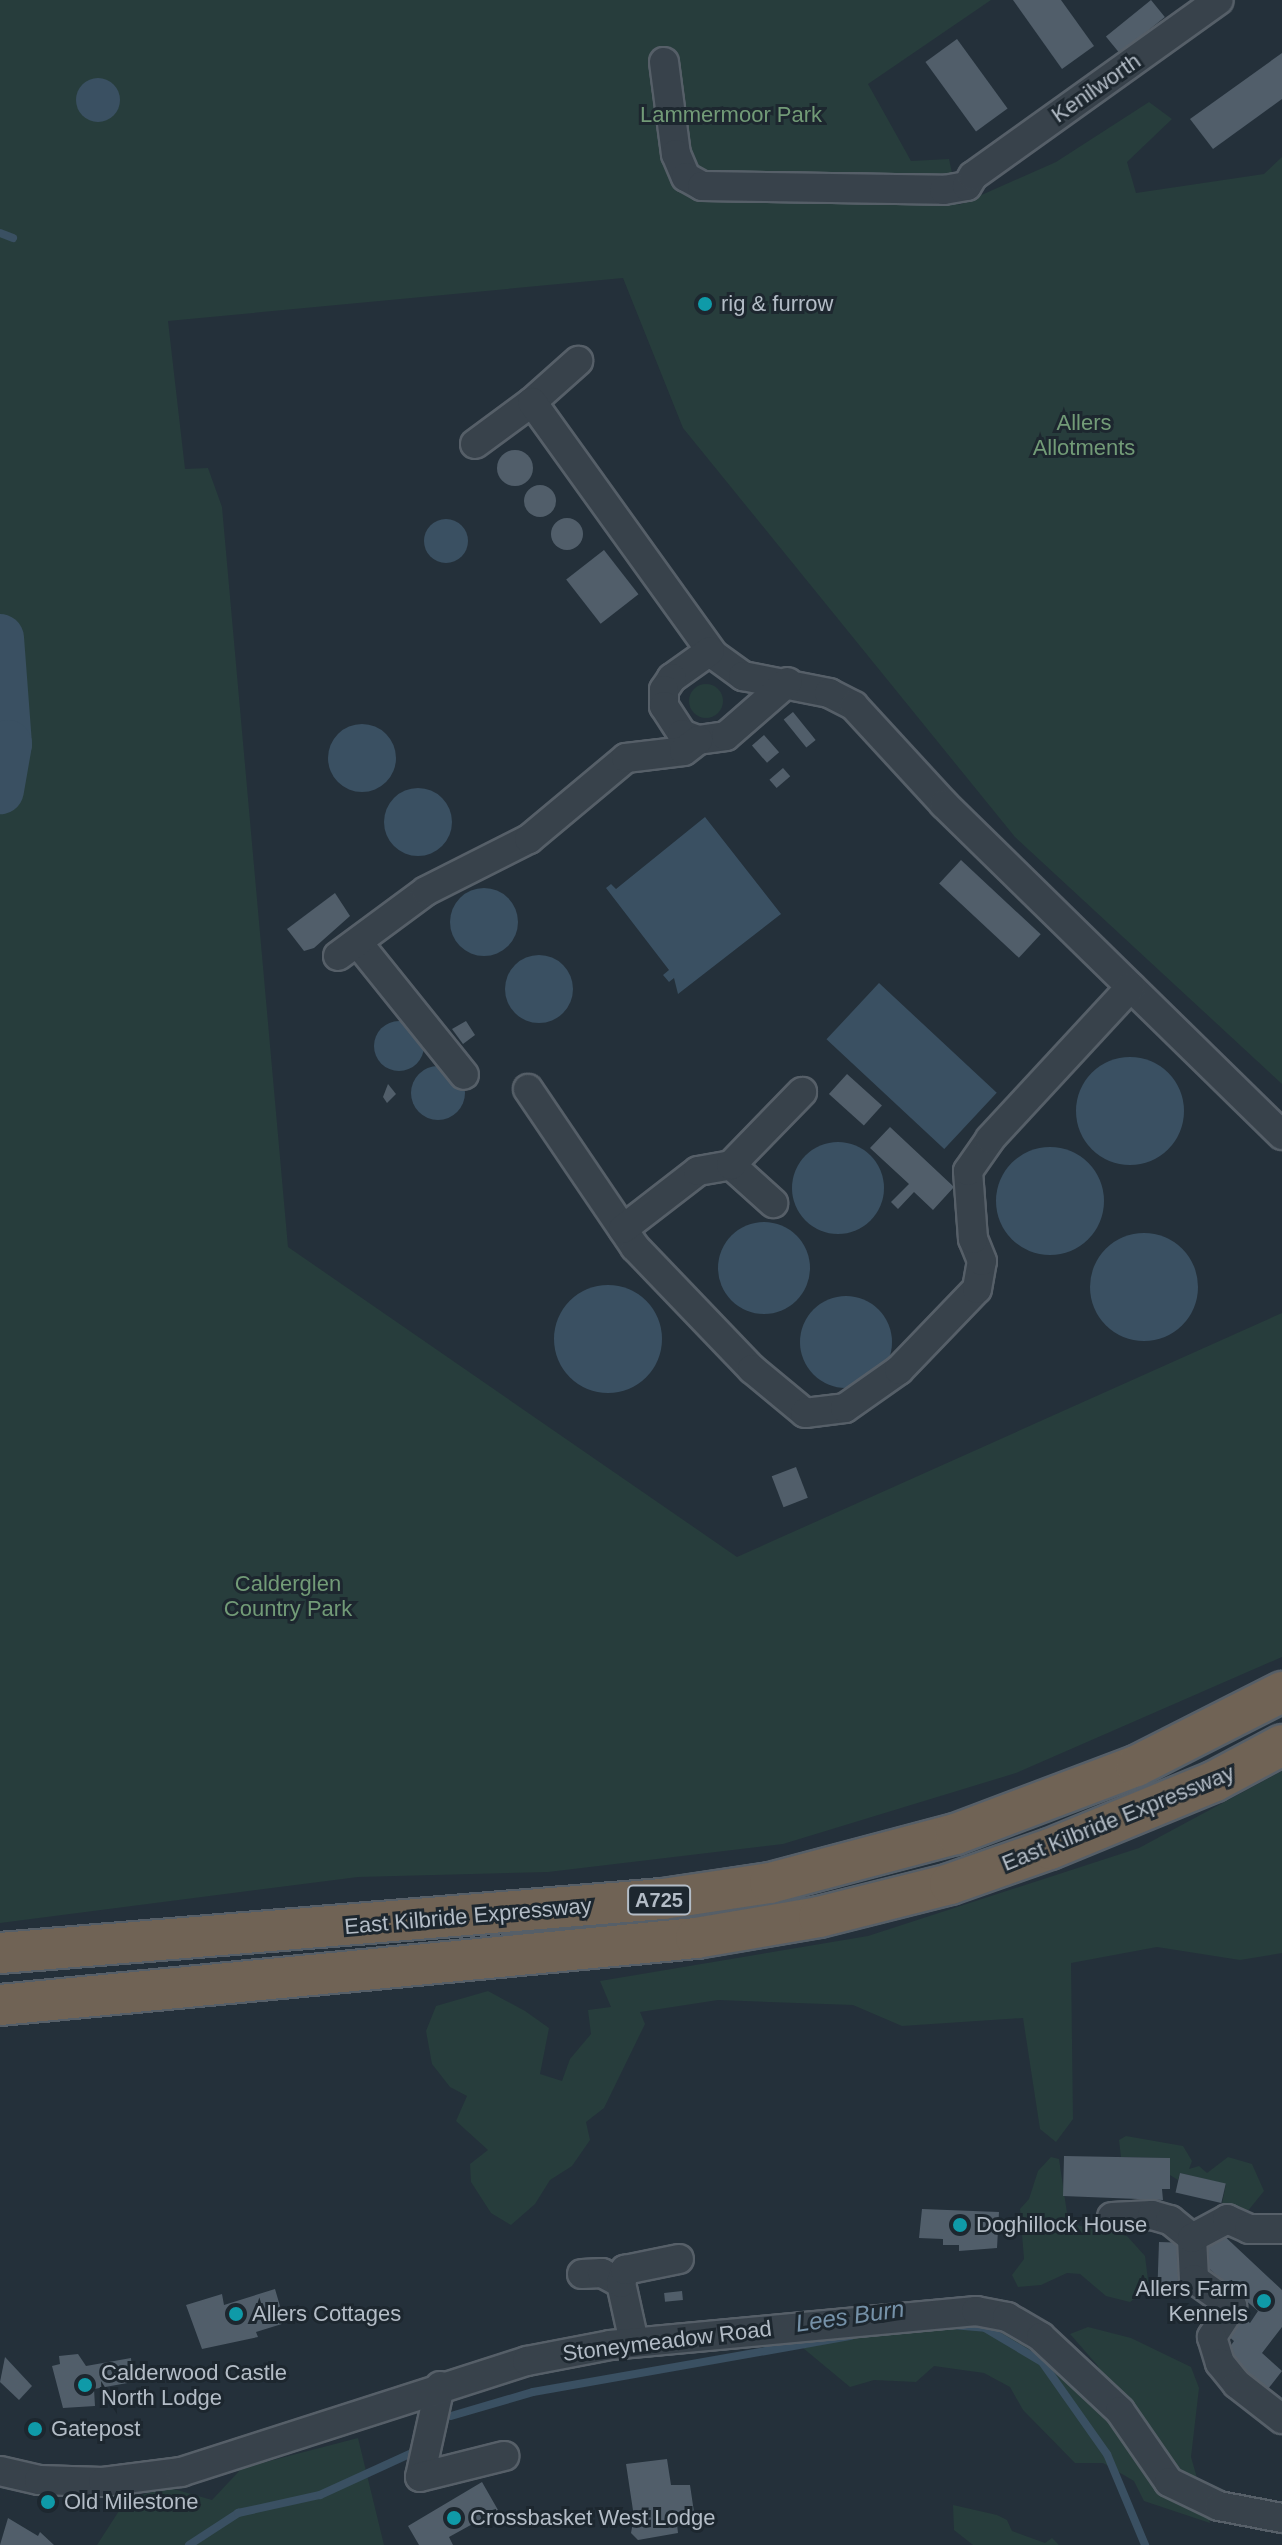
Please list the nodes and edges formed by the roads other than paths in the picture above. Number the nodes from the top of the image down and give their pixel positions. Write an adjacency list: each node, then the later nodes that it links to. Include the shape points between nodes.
1 (1219, 0): 2 (street, Kenilworth, via 973,176 967,186 944,190 702,186 686,177 676,154)
2 (664, 62)
3 (578, 361): 4 (street)
4 (532, 402): 5 (street); 6 (street)
5 (475, 444)
6 (710, 651): 7 (street, via 743,676); 8 (street, via 664,690 670,719 682,734)
7 (788, 682): 8 (street, via 726,736); 9 (street, via 854,706 944,804)
8 (698, 740): 10 (street, via 684,751 626,758 529,839 426,891 348,950)
9 (1131, 987): 13 (street); 16 (street, via 990,1139 968,1171 973,1239 982,1261 977,1289 899,1370 845,1408 805,1413 752,1369)
10 (464, 1075)
11 (528, 1089): 16 (street)
12 (802, 1092): 14 (street)
13 (1282, 1135)
14 (731, 1165): 15 (street); 16 (street, via 698,1171)
15 (773, 1203)
16 (623, 1229)
17 (1282, 1692): 19 (highway, East Kilbride Expressway / A725, via 1136,1766 956,1834 770,1883 663,1899)
18 (1282, 1745): 20 (highway, East Kilbride Expressway / A725, via 1215,1781 1050,1849 950,1884 819,1917 696,1938)
19 (0, 1953)
20 (0, 2005)
21 (1112, 2217): 23 (street, via 1152,2215 1170,2220)
22 (1282, 2229): 23 (street, via 1249,2229 1227,2219)
23 (1192, 2238): 29 (street, via 1194,2279 1232,2306 1212,2337 1220,2363 1237,2384)
24 (679, 2259): 26 (street, via 625,2270)
25 (582, 2274): 26 (street, via 602,2273)
26 (621, 2283): 27 (street)
27 (634, 2342): 28 (street, Stoneymeadow Road, via 527,2361); 33 (street, Stoneymeadow Road, via 939,2311 1007,2317 1041,2337 1120,2411 1169,2482 1219,2506)
28 (440, 2386): 30 (street, via 420,2477); 31 (street, Stoneymeadow Road, via 294,2439 181,2472 103,2482 39,2480)
29 (1282, 2419)
30 (504, 2456)
31 (0, 2471)
32 (1282, 2503): 33 (street)
33 (1253, 2514): 34 (street, Stoneymeadow Road)
34 (1282, 2518)

